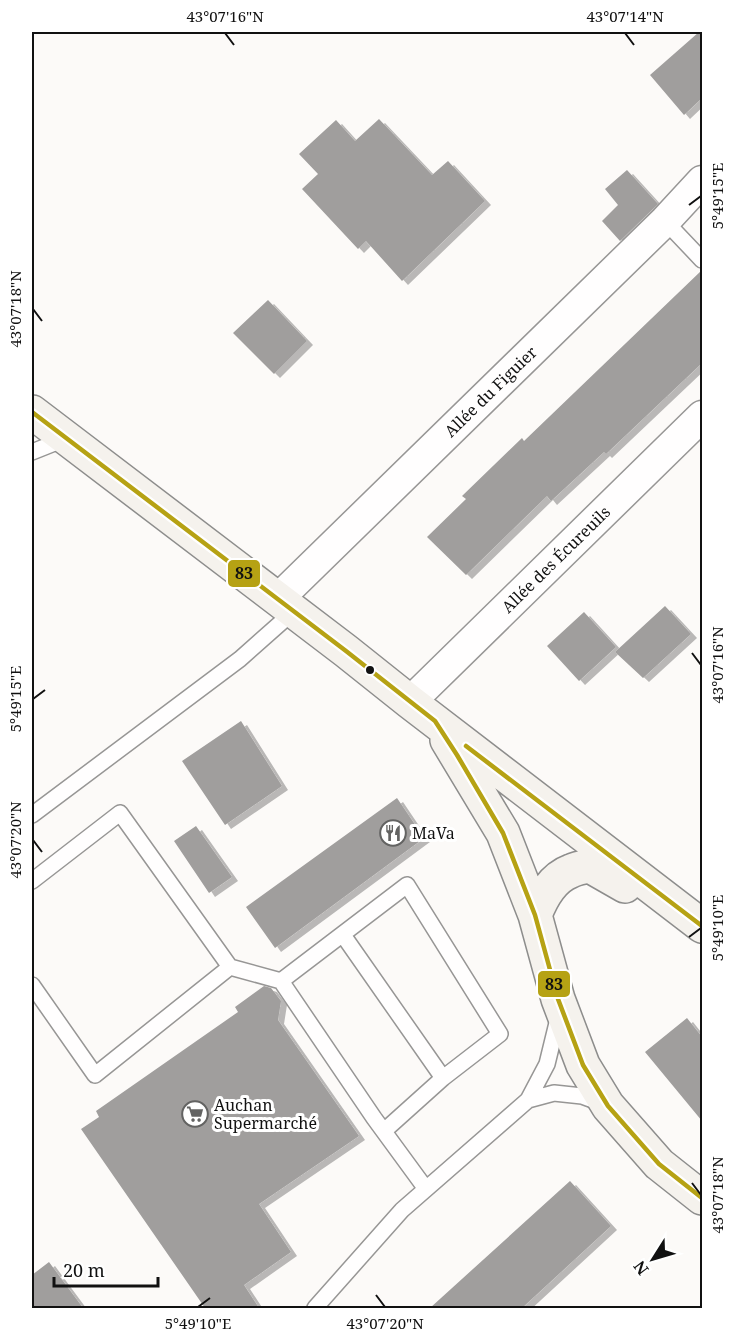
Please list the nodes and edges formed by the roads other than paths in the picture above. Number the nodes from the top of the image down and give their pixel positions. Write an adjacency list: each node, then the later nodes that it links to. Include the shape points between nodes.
1 (702, 181): 2 (street, Allée du Figuier)
2 (665, 221): 3 (lane); 8 (street, Allée du Figuier, via 535,347)
3 (702, 260)
4 (32, 412): 6 (main road)
5 (702, 416): 9 (street, Allée des Écureuils)
6 (67, 438): 7 (lane); 8 (main road)
7 (32, 452)
8 (286, 606): 9 (main road); 11 (lane, via 240,659)
9 (410, 702): 10 (main road)
10 (435, 721): 13 (main road, via 503,833); 14 (main road)
11 (32, 815)
12 (32, 881): 17 (lane, via 120,813)
13 (535, 915): 16 (main road, via 555,881 569,871 590,866); 20 (main road)
14 (702, 926)
15 (343, 934): 18 (lane); 21 (lane); 21 (lane, via 407,885 500,1034)
16 (702, 940)
17 (230, 967): 18 (lane); 19 (lane, via 95,1075)
18 (281, 981): 24 (lane)
19 (32, 985)
20 (558, 999): 22 (lane, via 557,1023 547,1064); 23 (main road, via 583,1065)
21 (443, 1078): 24 (lane)
22 (528, 1100): 23 (lane, via 554,1093 582,1096); 25 (lane)
23 (608, 1106): 26 (main road, via 659,1164)
24 (384, 1131): 25 (lane)
25 (426, 1189): 27 (lane, via 402,1210)
26 (702, 1198)
27 (315, 1308)

